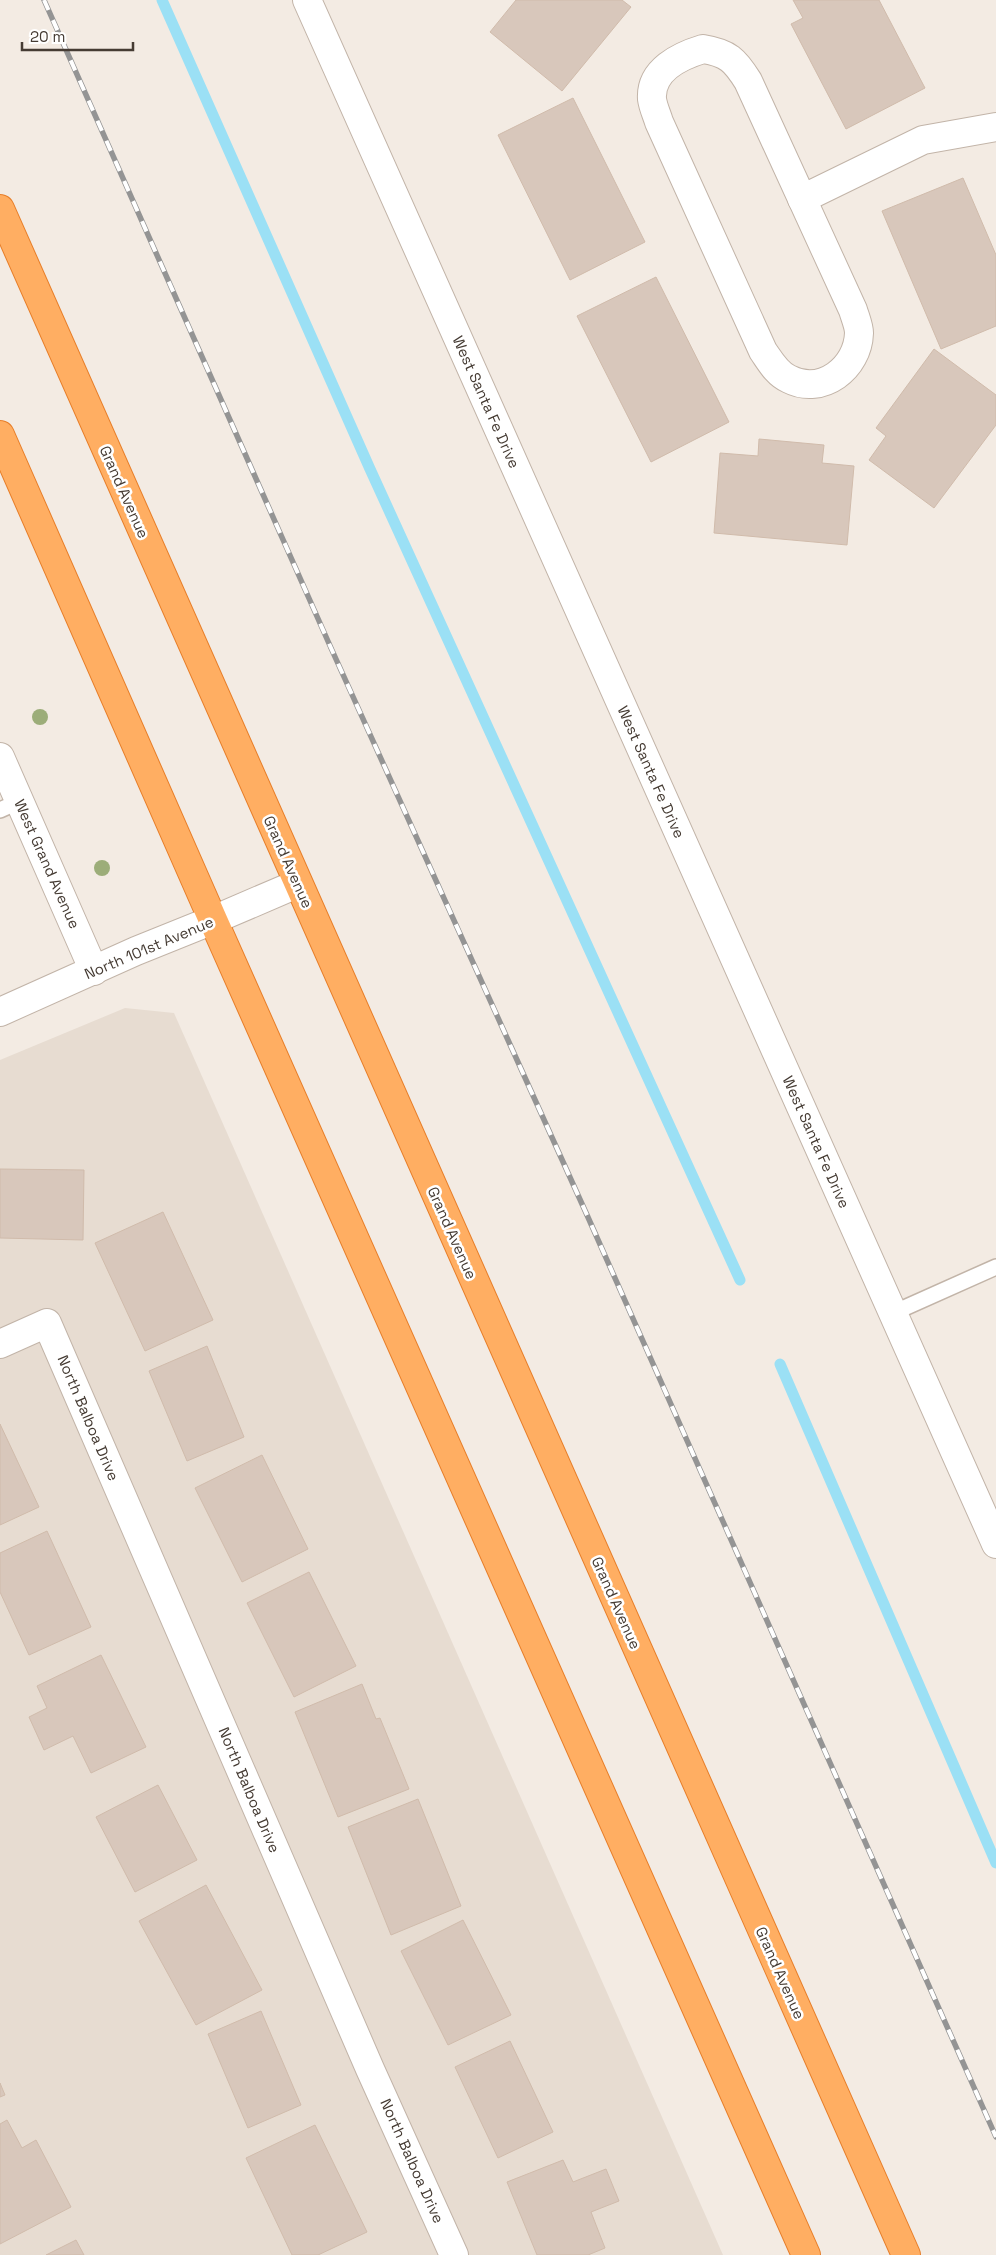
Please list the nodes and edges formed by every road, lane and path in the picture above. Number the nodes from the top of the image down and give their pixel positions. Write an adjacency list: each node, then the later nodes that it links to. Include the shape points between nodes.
1 (307, 0): 13 (street, West Santa Fe Drive)
2 (996, 127): 3 (street, via 923,140)
3 (802, 198): 3 (street, via 737,64 722,52 703,49 672,62 657,77 652,99 659,122 763,350 787,379 805,386 828,382 845,370 855,352 859,332 853,310)
4 (0, 209): 8 (highway, Grand Avenue)
5 (0, 434): 9 (highway)
6 (0, 757): 7 (street, West Grand Avenue)
7 (10, 805): 10 (street, West Grand Avenue)
8 (297, 884): 9 (street, North 101st Avenue); 18 (highway, Grand Avenue)
9 (213, 920): 10 (street, North 101st Avenue); 17 (highway)
10 (94, 971): 11 (street, North 101st Avenue)
11 (0, 1012)
12 (996, 1267): 13 (lane)
13 (893, 1313): 15 (street, West Santa Fe Drive)
14 (0, 1344): 16 (street, North Balboa Drive, via 47,1323 370,2069)
15 (996, 1544)
16 (454, 2255)
17 (806, 2255)
18 (906, 2255)

